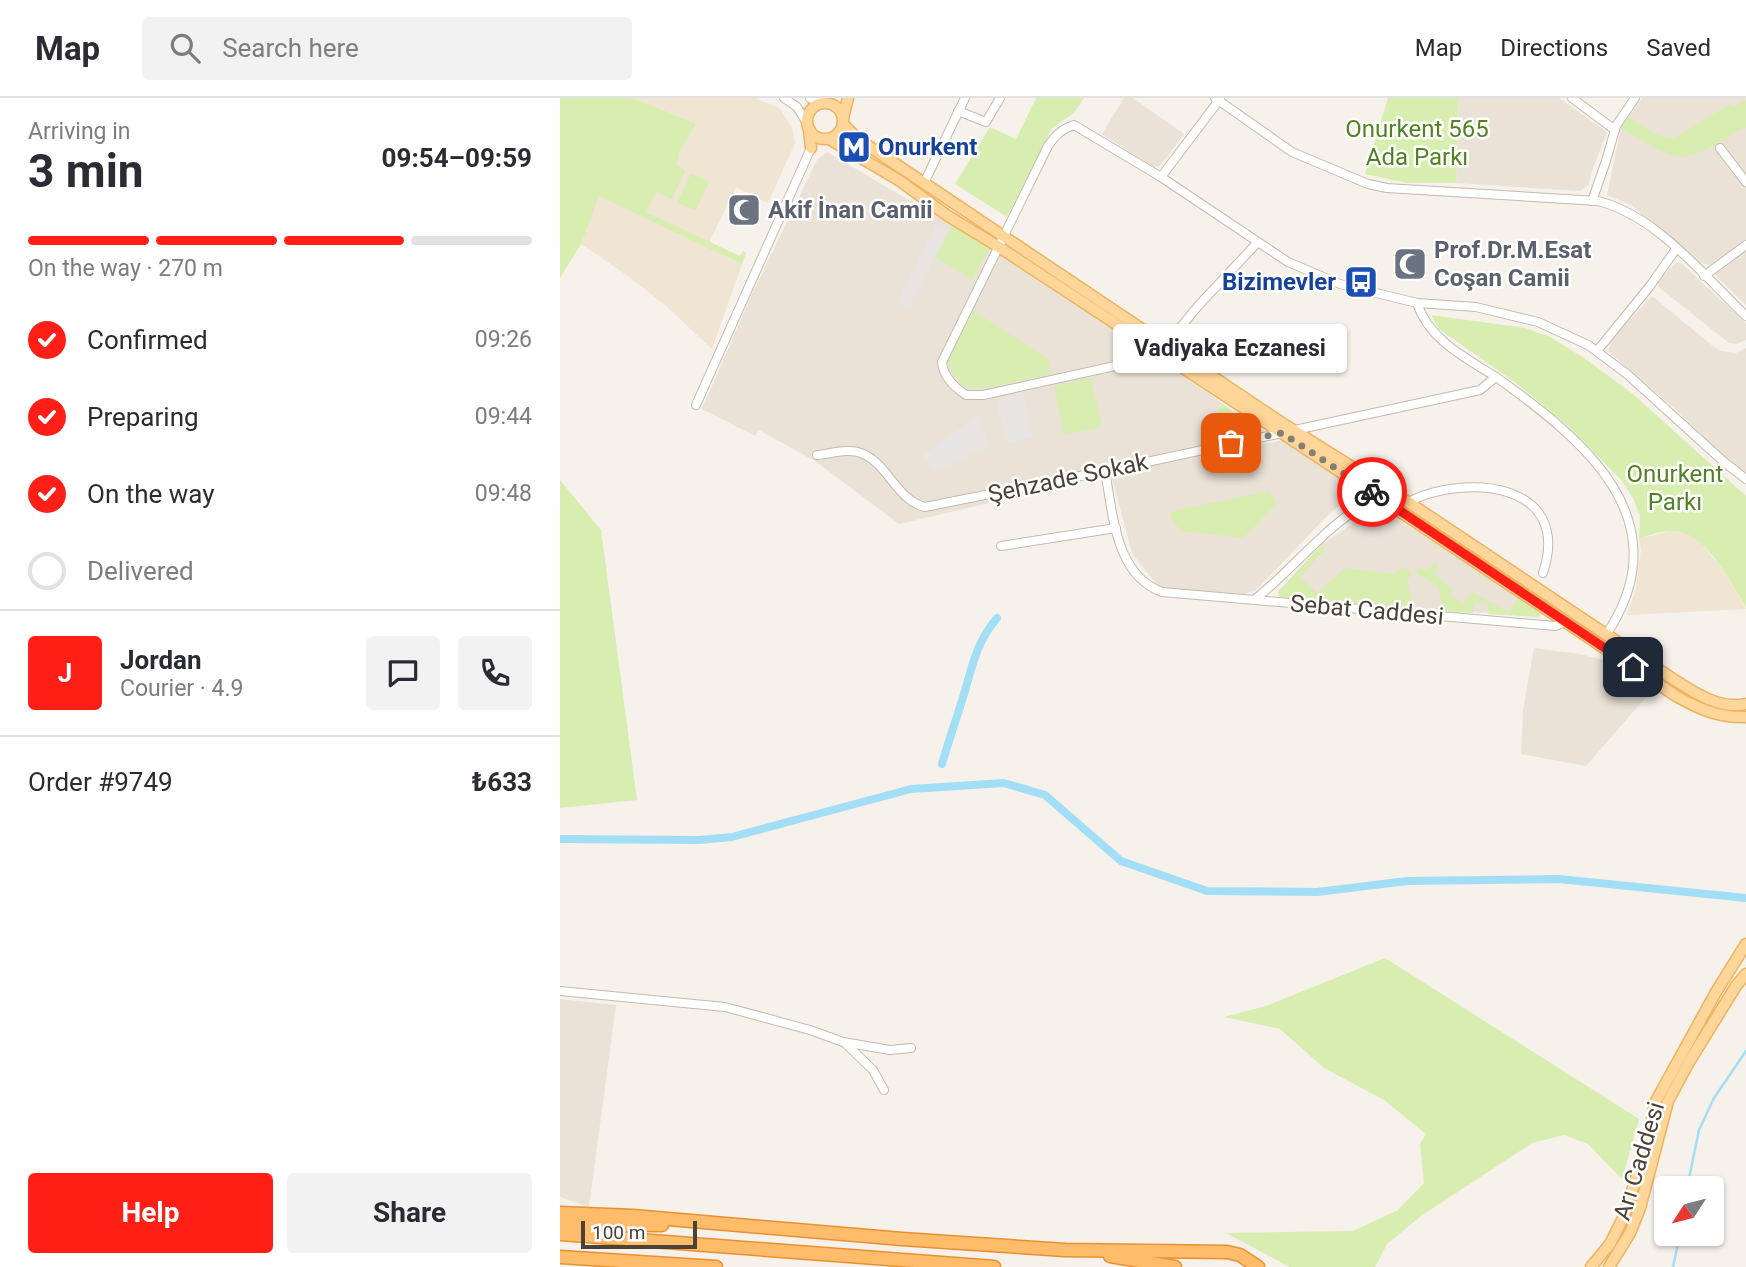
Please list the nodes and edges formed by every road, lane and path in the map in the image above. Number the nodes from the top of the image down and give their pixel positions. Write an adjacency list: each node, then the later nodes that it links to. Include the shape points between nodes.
1 (784, 98): 12 (street, via 797,107)
2 (810, 98): 9 (street)
3 (848, 98): 11 (main road)
4 (965, 98): 10 (street)
5 (1000, 98): 10 (street, via 986,122)
6 (1572, 98): 13 (street)
7 (1635, 98): 13 (street)
8 (1218, 99): 17 (street); 20 (street, via 1282,146 1368,184)
9 (825, 101): 11 (main road, via 838,108); 12 (main road, via 811,110)
10 (958, 111): 19 (street)
11 (843, 121): 14 (main road, via 838,134); 19 (main road, via 858,139)
12 (808, 126): 14 (main road, via 816,137); 15 (main road)
13 (1615, 130): 20 (street)
14 (827, 139): 15 (main road); 21 (main road, via 900,181 948,216)
15 (811, 148): 31 (street)
16 (1720, 148): 18 (street)
17 (1161, 177): 21 (street, via 1074,125 1066,128 1048,146); 22 (street)
18 (1746, 182)
19 (924, 183): 21 (main road)
20 (1591, 201): 24 (street, via 1632,213)
21 (1002, 242): 28 (main road); 28 (street, via 942,362 947,377 966,396 1014,390)
22 (1257, 243): 26 (street, via 1340,284); 28 (street, via 1198,306)
23 (1746, 245): 25 (street)
24 (1676, 249): 25 (street); 29 (street)
25 (1704, 275): 27 (street)
26 (1417, 303): 29 (street, via 1476,307 1538,322); 30 (street, via 1432,330 1458,354)
27 (1746, 316)
28 (1166, 350): 32 (main road); 33 (main road)
29 (1597, 351): 36 (street)
30 (1496, 377): 32 (street, via 1480,390); 45 (street, via 1575,442 1620,496 1632,528 1632,573)
31 (696, 405)
32 (1295, 430): 33 (main road); 37 (main road)
33 (1282, 433): 35 (street, Şehzade Sokak); 38 (main road)
34 (817, 455): 35 (street, Şehzade Sokak, via 860,453 908,500 925,507)
35 (1105, 471): 40 (street)
36 (1746, 479)
37 (1390, 491): 38 (main road); 39 (main road)
38 (1378, 496): 43 (street, via 1315,543); 44 (main road)
39 (1408, 502): 42 (street, via 1437,491 1490,488 1517,494 1531,505 1547,534); 45 (main road)
40 (1116, 528): 41 (street); 43 (street, Sebat Caddesi, via 1122,549 1140,579 1155,590)
41 (1001, 547)
42 (1543, 573)
43 (1254, 600): 44 (street, Sebat Caddesi, via 1555,626)
44 (1565, 622): 47 (main road, via 1693,706 1719,716)
45 (1606, 635): 46 (main road, via 1708,700)
46 (1746, 704)
47 (1746, 717)
48 (1746, 944): 64 (main road, Arı Caddesi, via 1654,1103 1647,1145 1623,1218)
49 (1746, 974): 65 (main road, Arı Caddesi, via 1668,1101 1640,1208)
50 (560, 991): 51 (street, via 726,1007)
51 (843, 1042): 52 (street, via 890,1050); 53 (street, via 873,1070)
52 (911, 1048)
53 (884, 1090)
54 (560, 1213): 56 (highway)
55 (560, 1224): 56 (highway)
56 (732, 1225): 58 (highway)
57 (560, 1234): 61 (highway)
58 (1065, 1250): 62 (highway); 63 (highway, via 1227,1252)
59 (560, 1257): 60 (highway)
60 (716, 1267)
61 (994, 1267)
62 (1175, 1267)
63 (1258, 1267)
64 (1591, 1267)
65 (1609, 1267)

